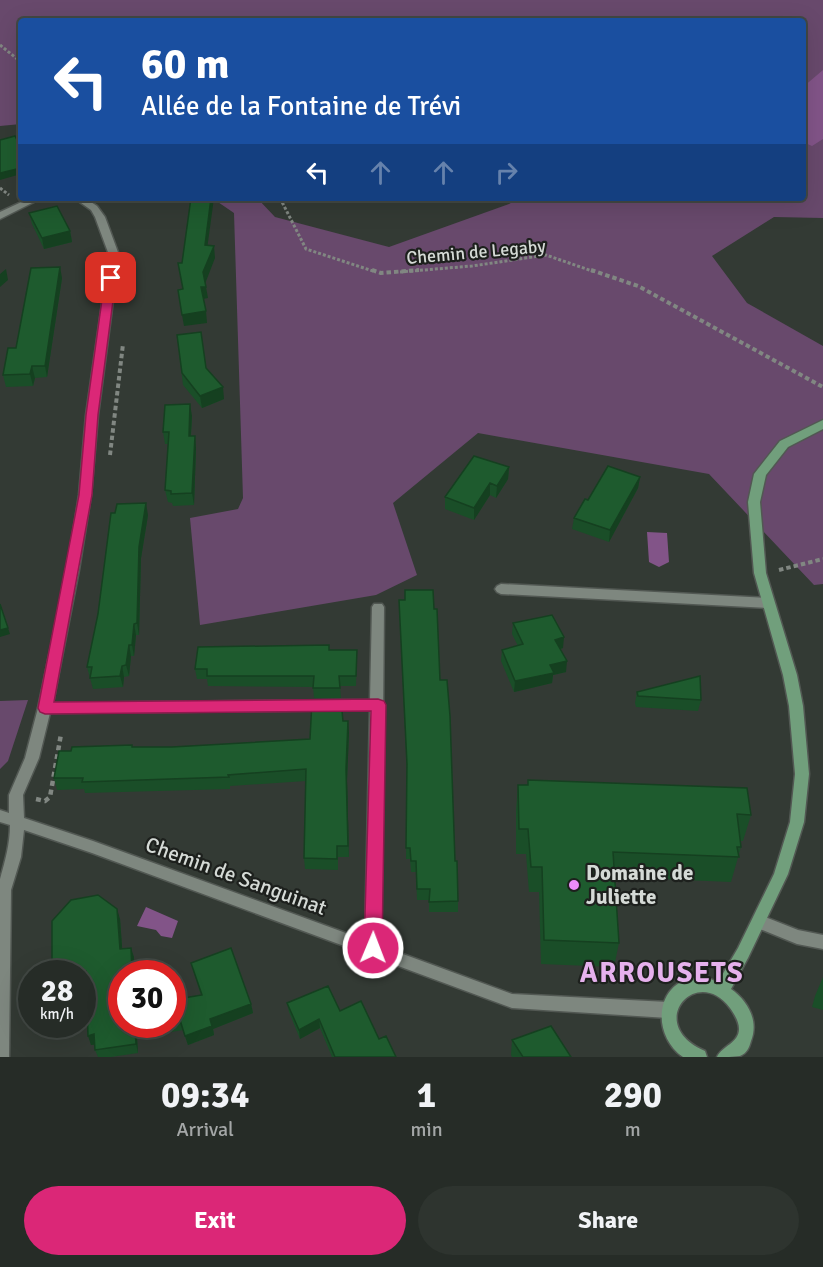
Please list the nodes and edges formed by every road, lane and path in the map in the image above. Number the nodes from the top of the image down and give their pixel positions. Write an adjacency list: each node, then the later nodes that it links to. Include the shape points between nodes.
1 (0, 45): 2 (path)
2 (18, 60)
3 (0, 188): 4 (path)
4 (8, 195)
5 (31, 201): 8 (street)
6 (84, 201): 17 (street, via 100,217 114,255 85,495)
7 (282, 201): 9 (path, Chemin de Legaby, via 306,249 381,273 546,255 638,286)
8 (0, 216)
9 (823, 387)
10 (823, 424): 12 (main road, via 784,444 760,474 754,502)
11 (823, 559): 12 (path)
12 (760, 573): 14 (main road)
13 (501, 589): 14 (street)
14 (768, 603): 20 (main road, via 790,675 802,774 797,822 789,850)
15 (378, 607): 16 (street)
16 (378, 705): 17 (street); 22 (street)
17 (45, 708): 19 (street, via 32,758 16,795)
18 (0, 816): 19 (street, Chemin de Sanguinat)
19 (16, 822): 22 (street, Chemin de Sanguinat); 25 (street, via 14,857 4,890)
20 (759, 922): 21 (street); 23 (main road)
21 (823, 942)
22 (373, 948): 24 (street, Chemin de Sanguinat, via 512,1001)
23 (722, 990): 24 (main road, via 711,986 688,987 672,1000); 27 (main road, via 742,1009 747,1034 741,1046)
24 (668, 1010): 26 (main road, via 672,1035 681,1047)
25 (1, 1057)
26 (699, 1057)
27 (725, 1057)

